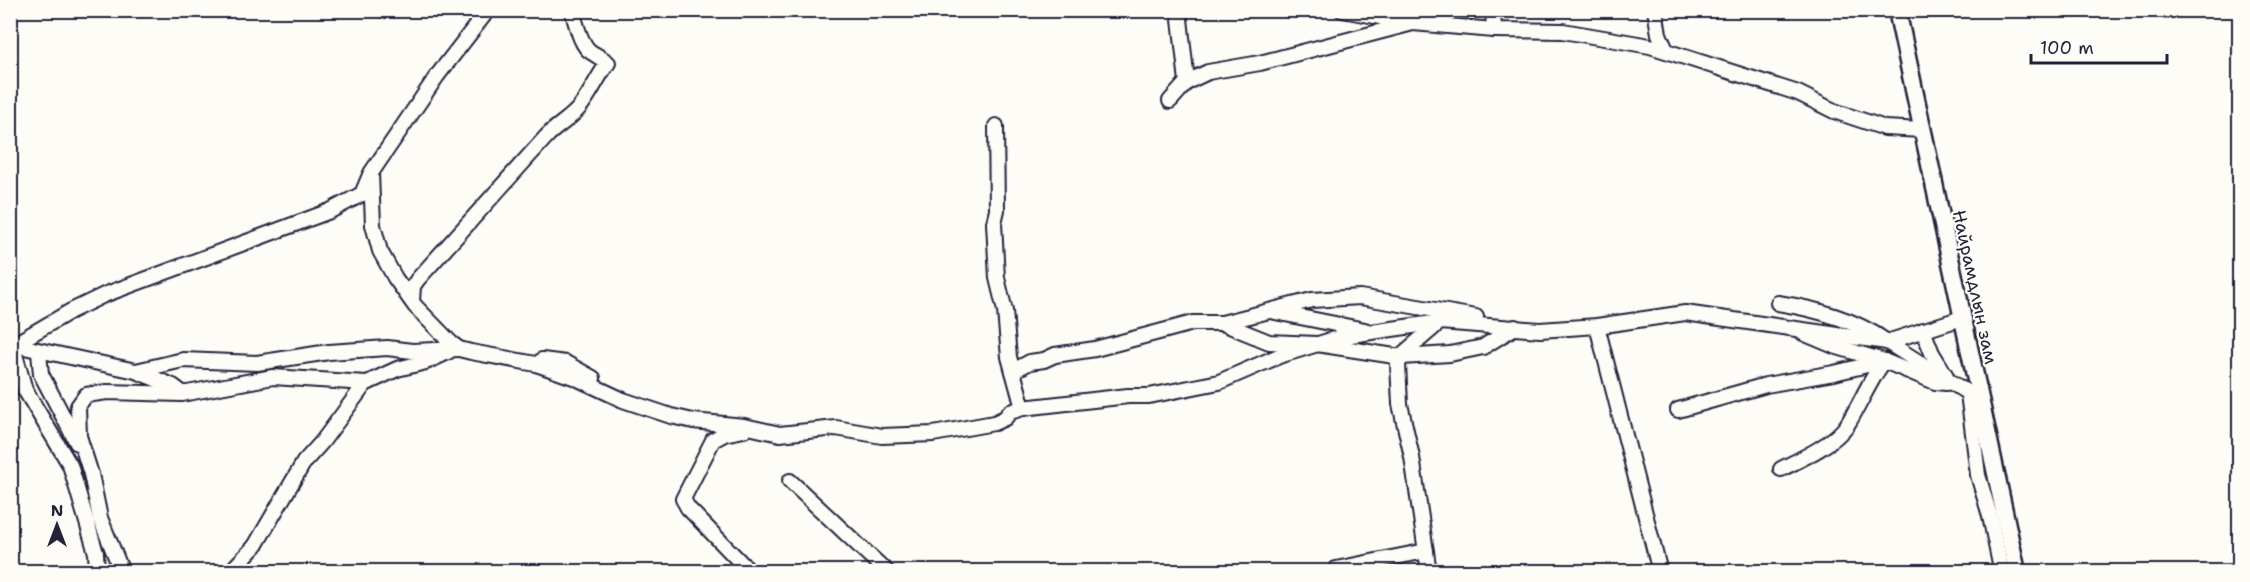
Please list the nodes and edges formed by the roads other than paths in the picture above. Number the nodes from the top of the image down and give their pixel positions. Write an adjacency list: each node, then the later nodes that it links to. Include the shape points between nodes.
1 (488, 10): 15 (street)
2 (572, 10): 16 (street, via 585,45 608,63 580,107 554,129 412,286)
3 (1179, 10): 11 (street)
4 (1342, 10): 8 (street)
5 (1493, 10): 9 (street)
6 (1655, 10): 10 (street)
7 (1897, 10): 14 (main road, Найрамдлын зам)
8 (1413, 23): 9 (street); 11 (street, via 1260,63 1208,72)
9 (1494, 30): 10 (street, via 1563,31)
10 (1666, 50): 14 (street, via 1798,93 1834,111 1885,128)
11 (1187, 82): 12 (street)
12 (1170, 101)
13 (996, 126): 36 (street, via 997,278)
14 (1922, 130): 19 (main road, Найрамдлын зам)
15 (371, 173): 16 (street, via 373,225 380,251); 29 (street, via 362,194 330,211 104,295)
16 (412, 301): 31 (street)
17 (1778, 303): 28 (street, via 1842,318)
18 (1270, 311): 21 (street); 22 (street, via 1312,300 1360,297 1482,318); 27 (street)
19 (1962, 318): 26 (street); 40 (main road, Найрамдлын зам)
20 (1440, 322): 22 (street); 27 (street); 33 (street)
21 (1222, 323): 30 (street, via 1263,341); 36 (street, via 1193,323 1154,331 1095,349 1030,362)
22 (1497, 326): 24 (street)
23 (1597, 326): 24 (street, via 1540,330); 25 (street, via 1685,313); 56 (street)
24 (1515, 327): 33 (street, via 1484,346 1450,354)
25 (1793, 328): 28 (street); 34 (street, via 1834,346)
26 (1923, 330): 28 (street); 37 (street)
27 (1376, 332): 30 (street)
28 (1887, 342): 37 (street)
29 (11, 343): 32 (street); 51 (street, via 25,390 70,465 96,553)
30 (1317, 344): 33 (street); 41 (street, via 1219,382 1149,396)
31 (456, 350): 35 (street, via 387,348 257,363 183,360); 38 (street); 43 (street, via 536,364 643,407 693,421)
32 (39, 352): 35 (street); 44 (street, via 41,374)
33 (1401, 357): 47 (street, via 1400,404)
34 (1884, 360): 37 (street, via 1935,382); 42 (street, via 1766,385); 45 (street, via 1846,427 1826,444)
35 (136, 370): 39 (street)
36 (1013, 371): 41 (street)
37 (1951, 382): 40 (street)
38 (366, 383): 39 (street, via 273,377); 52 (street, via 304,462 255,546)
39 (182, 394): 44 (street, via 86,395 78,406 78,436)
40 (1974, 395): 50 (main road, Найрамдлын зам)
41 (1023, 408): 43 (street, via 994,423 923,435 882,436 828,428 788,434)
42 (1678, 410)
43 (748, 427): 53 (street, via 713,440 683,499)
44 (87, 462): 48 (street, via 100,518)
45 (1781, 469)
46 (790, 481): 54 (street)
47 (1426, 551): 49 (street); 55 (street)
48 (119, 567)
49 (1336, 569)
50 (2009, 570)
51 (97, 572)
52 (230, 572)
53 (750, 572)
54 (887, 572)
55 (1429, 572)
56 (1660, 572)

